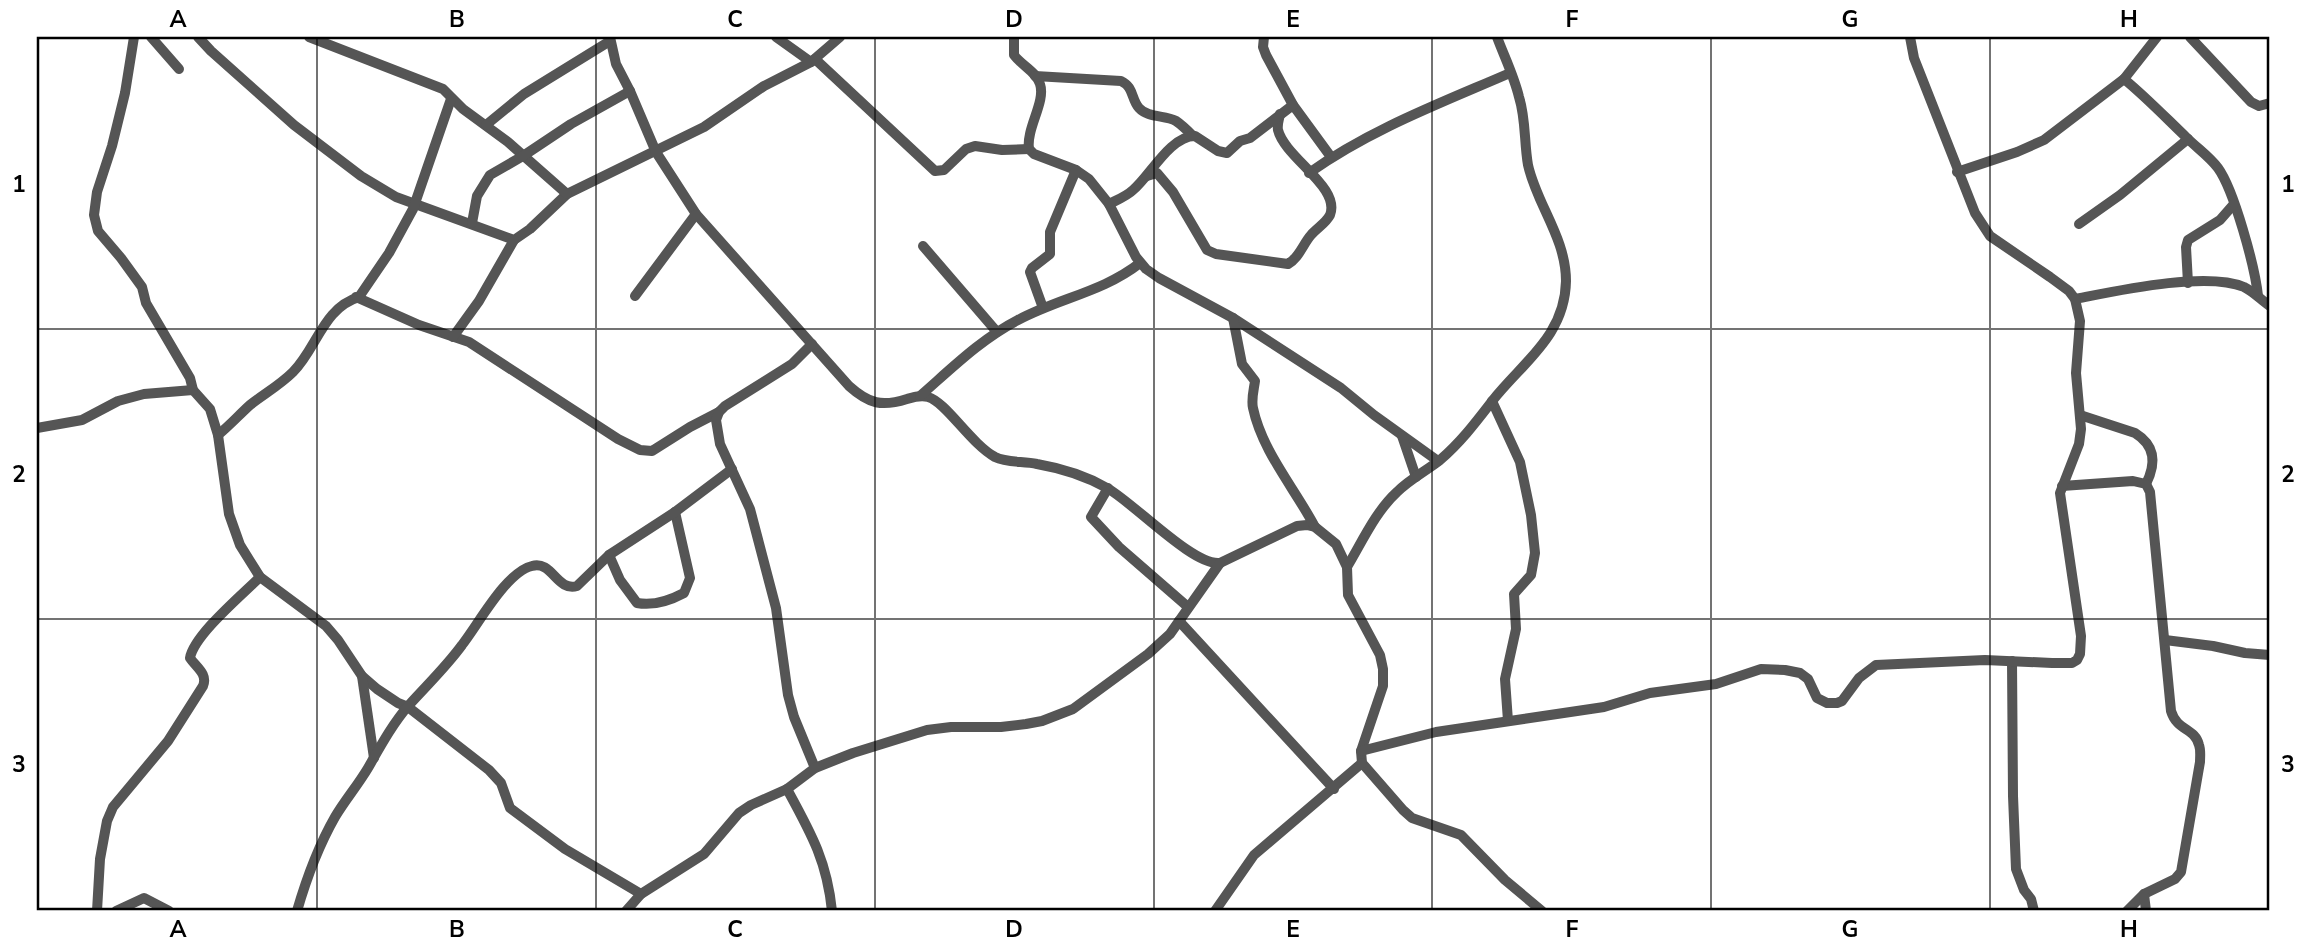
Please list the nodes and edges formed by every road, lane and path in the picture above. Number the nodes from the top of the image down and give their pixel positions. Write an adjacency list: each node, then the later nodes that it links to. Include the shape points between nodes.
1 (134, 37): 56 (street, via 125,93 94,205 95,224 142,288)
2 (151, 37): 15 (street)
3 (198, 37): 36 (street, via 347,167 396,197)
4 (309, 37): 20 (street, via 440,87)
5 (776, 37): 14 (street)
6 (840, 37): 14 (street)
7 (1014, 37): 17 (street, via 1014,55)
8 (1264, 37): 22 (street, via 1266,55)
9 (1497, 37): 16 (street)
10 (1910, 37): 32 (street)
11 (2157, 37): 18 (street)
12 (2190, 37): 21 (street, via 2251,102 2259,106)
13 (611, 39): 19 (street, via 616,64); 24 (street, via 524,94)
14 (813, 60): 27 (street, via 935,171 944,170 975,146); 28 (street)
15 (179, 69)
16 (1510, 73): 30 (street, via 1397,121); 58 (street, via 1521,106 1528,164 1556,234 1566,281 1559,316 1547,341)
17 (1035, 76): 25 (street, via 1127,83 1139,108 1176,121); 27 (street, via 1042,94)
18 (2124, 79): 26 (street); 32 (street, via 2044,141)
19 (630, 90): 28 (street); 29 (street)
20 (451, 99): 24 (street); 36 (street)
21 (2270, 103)
22 (1293, 105): 23 (street); 30 (street)
23 (1280, 114): 25 (street, via 1227,153); 33 (street, via 1279,133)
24 (486, 125): 29 (street)
25 (1193, 136): 34 (street, via 1170,149)
26 (2188, 139): 38 (street, via 2217,166); 41 (street)
27 (1029, 149): 31 (street)
28 (656, 152): 35 (street); 39 (street)
29 (523, 156): 35 (street); 40 (street, via 498,169 483,184)
30 (1331, 157): 33 (street)
31 (1076, 170): 37 (street); 51 (street, via 1050,232 1050,254 1030,272)
32 (1957, 172): 49 (street, via 1990,236 2050,276)
33 (1309, 173): 34 (street, via 1323,187 1332,208 1293,261 1284,264 1207,250 1167,183 1157,173)
34 (1147, 176): 37 (street, via 1133,191)
35 (567, 194): 42 (street)
36 (415, 203): 40 (street); 48 (street, via 389,253)
37 (1109, 204): 44 (street)
38 (2234, 204): 45 (street, via 2188,240); 47 (street)
39 (696, 214): 46 (street); 55 (street)
40 (472, 223): 42 (street)
41 (2079, 224)
42 (514, 240): 54 (street)
43 (923, 246): 53 (street)
44 (1140, 264): 51 (street, via 1114,282); 52 (street)
45 (2188, 283): 47 (street, via 2221,282); 49 (street)
46 (635, 296)
47 (2258, 296): 50 (street)
48 (356, 297): 54 (street); 62 (street, via 329,316 295,370)
49 (2075, 299): 60 (street, via 2080,321 2076,373)
50 (2270, 306)
51 (1043, 308): 53 (street)
52 (1233, 318): 63 (street, via 1340,388); 71 (street, via 1242,364 1255,381 1255,416 1278,468)
53 (996, 332): 57 (street)
54 (453, 337): 59 (street, via 469,342 618,439 646,452)
55 (813, 344): 57 (street, via 849,386 869,401 892,404); 59 (street, via 792,364)
56 (193, 390): 61 (street, via 144,394 118,401 82,420); 62 (street, via 209,409)
57 (920, 396): 69 (street, via 936,400 971,439 996,458 1070,472)
58 (1492, 401): 64 (street); 83 (street, via 1520,462 1535,553 1531,575 1514,594 1516,629 1504,679)
59 (719, 412): 65 (street, via 720,444)
60 (2080, 415): 67 (street, via 2143,438 2153,456); 68 (street, via 2079,444)
61 (37, 428)
62 (218, 435): 75 (street, via 229,514 240,545)
63 (1402, 436): 64 (street); 66 (street)
64 (1438, 461): 66 (street)
65 (732, 469): 70 (street); 86 (street, via 757,531 776,608 788,695)
66 (1416, 477): 74 (street, via 1389,500)
67 (2146, 484): 68 (street); 78 (street)
68 (2062, 486): 80 (street, via 2080,654 2072,663)
69 (1108, 488): 73 (street, via 1193,553 1212,564); 76 (street, via 1091,517)
70 (675, 512): 72 (street); 72 (street, via 690,578 684,593 658,603 637,603)
71 (1315, 527): 73 (street, via 1297,526); 74 (street, via 1336,544)
72 (609, 555): 82 (street, via 570,588 541,566 519,573)
73 (1220, 563): 76 (street)
74 (1346, 567): 84 (street, via 1348,595 1383,669 1383,686)
75 (260, 577): 81 (street, via 326,626); 91 (street, via 192,650 190,658 204,676 203,685 168,741 113,807 102,847)
76 (1188, 607): 77 (street)
77 (1179, 621): 86 (street, via 1148,654 1086,701 1055,716 1008,726 927,730); 88 (street)
78 (2165, 640): 79 (street); 90 (street, via 2171,711 2174,721 2195,736 2200,762 2181,872 2175,880)
79 (2270, 655)
80 (2012, 661): 83 (street, via 1876,666 1837,704 1817,698 1800,673 1761,669 1716,684); 99 (street, via 2016,869)
81 (362, 676): 82 (street); 85 (street)
82 (408, 707): 85 (street); 89 (street, via 489,770 501,783 510,808 565,849)
83 (1508, 721): 84 (street, via 1436,732)
84 (1362, 757): 88 (street); 98 (street, via 1412,818 1461,835)
85 (374, 758): 94 (street, via 328,831)
86 (815, 768): 87 (street)
87 (786, 789): 89 (street, via 739,813 704,855); 96 (street, via 819,849)
88 (1334, 789): 97 (street, via 1254,855)
89 (641, 894): 95 (street)
90 (2144, 894): 100 (street); 101 (street)
91 (97, 911)
92 (116, 911): 93 (street, via 144,898)
93 (169, 911)
94 (297, 911)
95 (625, 911)
96 (832, 911)
97 (1215, 911)
98 (1542, 911)
99 (2034, 911)
100 (2127, 911)
101 (2146, 911)

